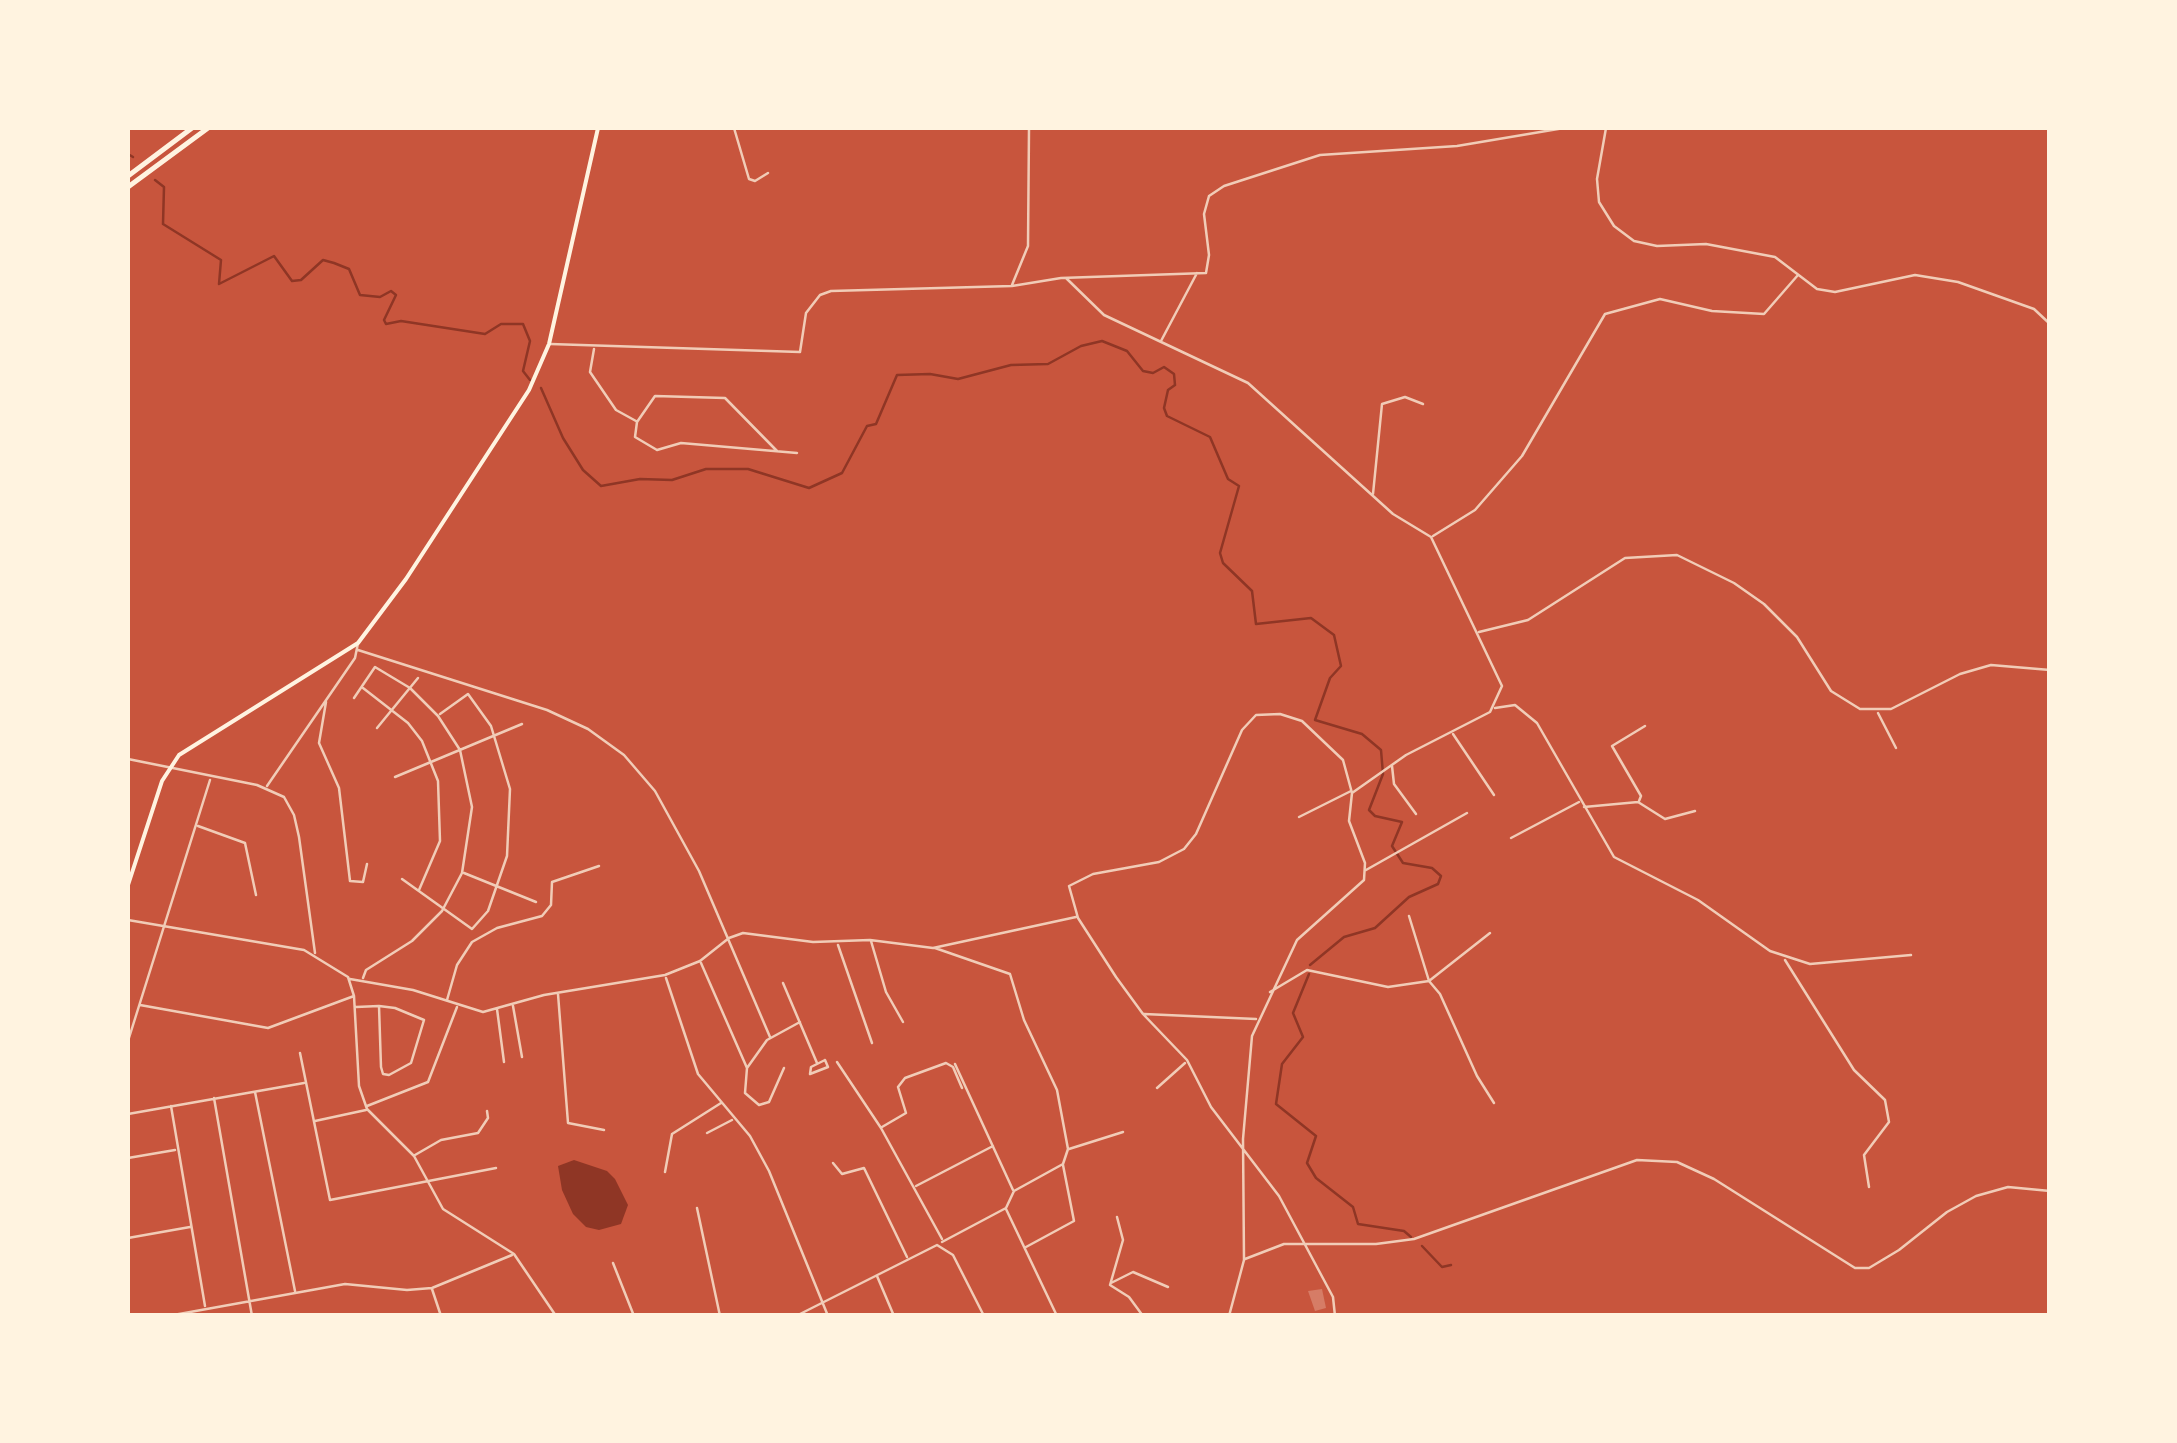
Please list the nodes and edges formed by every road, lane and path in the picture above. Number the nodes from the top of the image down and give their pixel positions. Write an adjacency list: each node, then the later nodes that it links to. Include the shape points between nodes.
1 (192, 128): 9 (highway)
2 (208, 128): 10 (highway)
3 (598, 128): 17 (main road)
4 (734, 128): 8 (street, via 749,179)
5 (1030, 128): 14 (street, via 1028,246)
6 (1564, 128): 11 (street, via 1457,146 1320,155 1224,186 1209,196 1209,255 1206,273)
7 (1606, 128): 12 (street, via 1597,190 1623,236 1656,246 1694,243 1760,253)
8 (768, 174)
9 (128, 176)
10 (128, 187)
11 (1198, 272): 13 (street); 16 (street)
12 (1799, 274): 15 (street, via 1817,289 1835,292 1915,275 1958,282 2034,309); 24 (street, via 1764,314 1660,299 1605,314 1522,456 1475,510)
13 (1066, 278): 14 (street); 16 (street, via 1104,315)
14 (1012, 286): 18 (street, via 831,290 806,313 800,352)
15 (2050, 324)
16 (1161, 342): 23 (street, via 1256,389)
17 (549, 344): 18 (street); 26 (main road, via 530,390)
18 (594, 347): 20 (street, via 590,372 616,410)
19 (1423, 404): 23 (street, via 1405,397 1382,404)
20 (638, 422): 21 (street, via 635,437 657,450 681,443); 21 (street, via 656,396 724,398)
21 (777, 451): 22 (street)
22 (797, 453)
23 (1372, 496): 24 (street)
24 (1431, 537): 25 (street)
25 (1478, 632): 34 (street, via 1502,686); 36 (street, via 1528,620 1625,558 1677,555 1764,604 1798,637 1831,691)
26 (358, 642): 27 (street); 48 (main road, via 187,748)
27 (358, 650): 33 (street); 78 (street, via 512,696 588,729 624,755 655,791)
28 (2050, 670): 36 (street, via 1991,665)
29 (418, 678): 31 (street)
30 (362, 687): 31 (street, via 378,667); 32 (street); 35 (street)
31 (410, 688): 35 (street); 37 (street)
32 (354, 698)
33 (326, 702): 51 (street); 62 (street, via 319,743 339,788 350,882 362,882)
34 (1494, 709): 41 (street); 55 (street, via 1526,709)
35 (392, 710): 40 (street); 46 (street)
36 (1877, 712): 43 (street)
37 (438, 716): 42 (street, via 470,695); 44 (street)
38 (522, 724): 42 (street)
39 (1645, 726): 54 (street, via 1612,746 1641,796)
40 (377, 728)
41 (1453, 732): 47 (street); 53 (street)
42 (494, 736): 44 (street); 68 (street, via 510,806)
43 (1896, 748)
44 (460, 750): 46 (street); 65 (street, via 472,807)
45 (128, 759): 48 (street)
46 (432, 762): 49 (street); 69 (street, via 441,830)
47 (1390, 766): 52 (street); 57 (street, via 1394,784)
48 (168, 769): 50 (street); 67 (main road)
49 (395, 777)
50 (210, 778): 51 (street); 60 (street)
51 (266, 787): 82 (street, via 284,797 294,815)
52 (1352, 792): 59 (street); 64 (street, via 1349,820); 74 (street, via 1340,755 1302,720 1256,715 1244,725 1188,844 1159,862 1070,882)
53 (1494, 796)
54 (1638, 802): 55 (street); 56 (street, via 1664,820)
55 (1581, 804): 61 (street); 84 (street, via 1614,857 1698,900)
56 (1695, 811)
57 (1416, 814)
58 (1467, 814): 64 (street)
59 (1299, 817)
60 (196, 825): 70 (street, via 245,842); 76 (street)
61 (1511, 838)
62 (367, 864)
63 (599, 866): 94 (street, via 552,882 551,904 542,916 472,942)
64 (1365, 871): 91 (street, via 1360,886 1297,940)
65 (462, 873): 68 (street); 72 (street)
66 (402, 878): 69 (street)
67 (128, 885)
68 (498, 887): 71 (street); 72 (street, via 475,928)
69 (419, 892): 72 (street)
70 (256, 894)
71 (536, 902)
72 (442, 910): 88 (street)
73 (1409, 916): 89 (street)
74 (1078, 918): 81 (street); 101 (street)
75 (128, 920): 76 (street)
76 (163, 926): 82 (street); 95 (street)
77 (1490, 934): 89 (street)
78 (729, 938): 80 (street, via 751,932); 85 (street); 105 (street)
79 (870, 940): 80 (street); 81 (street); 104 (street)
80 (837, 942): 107 (street)
81 (933, 948): 137 (street, via 1010,974 1058,1090)
82 (315, 954): 87 (street)
83 (1912, 954): 84 (street, via 1840,963)
84 (1784, 958): 146 (street, via 1854,1070 1885,1100 1889,1122 1864,1155)
85 (700, 961): 86 (street); 115 (street)
86 (665, 975): 92 (street); 122 (street, via 698,1074)
87 (350, 979): 88 (street); 93 (street)
88 (363, 979): 94 (street)
89 (1429, 981): 91 (street, via 1388,986 1306,970); 123 (street)
90 (783, 983): 103 (street)
91 (1269, 992): 102 (street)
92 (558, 993): 96 (street); 131 (street, via 568,1121)
93 (354, 996): 95 (street, via 268,1028); 97 (street)
94 (446, 1002): 99 (street)
95 (138, 1005): 106 (street)
96 (513, 1005): 100 (street); 109 (street)
97 (355, 1006): 98 (street); 125 (street, via 359,1086)
98 (380, 1006): 98 (street, via 424,1020 408,1068 389,1075 380,1067)
99 (457, 1006): 100 (street); 125 (street, via 428,1082)
100 (497, 1009): 111 (street)
101 (1143, 1014): 102 (street); 110 (street)
102 (1257, 1019): 135 (street)
103 (800, 1022): 105 (street); 113 (street)
104 (902, 1022)
105 (770, 1036): 115 (street)
106 (128, 1041)
107 (872, 1042)
108 (300, 1053): 117 (street)
109 (522, 1057)
110 (1187, 1060): 119 (street); 135 (street, via 1206,1100)
111 (504, 1062)
112 (837, 1062): 130 (street)
113 (817, 1064)
114 (955, 1064): 134 (street)
115 (747, 1068): 116 (street, via 744,1090 762,1105 773,1098)
116 (784, 1068)
117 (305, 1082): 120 (street); 129 (street)
118 (962, 1088): 130 (street, via 949,1064 905,1078 898,1087 906,1113)
119 (1157, 1088)
120 (256, 1092): 121 (street); 165 (street)
121 (214, 1098): 124 (street); 166 (street)
122 (721, 1103): 128 (street); 143 (street, via 672,1134)
123 (1494, 1103)
124 (171, 1106): 127 (street); 136 (street)
125 (367, 1108): 129 (street); 138 (street)
126 (487, 1111): 138 (street, via 478,1133 441,1140)
127 (128, 1114)
128 (734, 1119): 133 (street); 167 (street, via 769,1171)
129 (313, 1121): 144 (street, via 326,1194 336,1201)
130 (881, 1128): 145 (street)
131 (604, 1130)
132 (1123, 1132): 137 (street)
133 (707, 1134)
134 (994, 1146): 145 (street); 147 (street)
135 (1243, 1147): 155 (street, via 1270,1180); 159 (street)
136 (178, 1149): 139 (street); 152 (street)
137 (1068, 1150): 141 (street)
138 (414, 1156): 144 (street)
139 (128, 1158)
140 (833, 1163): 158 (street, via 842,1174 864,1168)
141 (1063, 1164): 147 (street); 156 (street, via 1075,1218)
142 (496, 1168): 144 (street)
143 (665, 1172)
144 (426, 1183): 157 (street, via 451,1216)
145 (914, 1187): 154 (street)
146 (1868, 1187)
147 (1014, 1191): 150 (street)
148 (2050, 1191): 155 (street, via 2008,1187 1976,1196 1862,1269 1813,1244 1744,1194 1661,1158 1600,1170 1414,1238)
149 (697, 1208): 174 (street)
150 (1006, 1208): 154 (street); 156 (street)
151 (1117, 1217): 162 (street, via 1123,1240)
152 (192, 1227): 153 (street); 168 (street)
153 (128, 1238)
154 (942, 1243): 158 (street); 178 (street)
155 (1304, 1244): 159 (street, via 1270,1246); 182 (street, via 1333,1296)
156 (1025, 1248): 179 (street)
157 (514, 1254): 164 (street); 172 (street)
158 (908, 1258): 161 (street)
159 (1244, 1260): 181 (street)
160 (613, 1264): 173 (street)
161 (876, 1274): 167 (street); 177 (street)
162 (1110, 1284): 163 (street, via 1133,1272); 180 (street)
163 (1168, 1287)
164 (432, 1288): 165 (street, via 345,1284); 171 (street)
165 (295, 1293): 166 (street)
166 (250, 1302): 168 (street); 170 (street)
167 (824, 1302): 175 (street); 176 (street)
168 (206, 1309): 169 (street)
169 (168, 1316)
170 (252, 1316)
171 (441, 1316)
172 (556, 1316)
173 (634, 1316)
174 (720, 1316)
175 (796, 1316)
176 (828, 1316)
177 (894, 1316)
178 (984, 1316)
179 (1057, 1316)
180 (1143, 1316)
181 (1229, 1316)
182 (1335, 1316)

